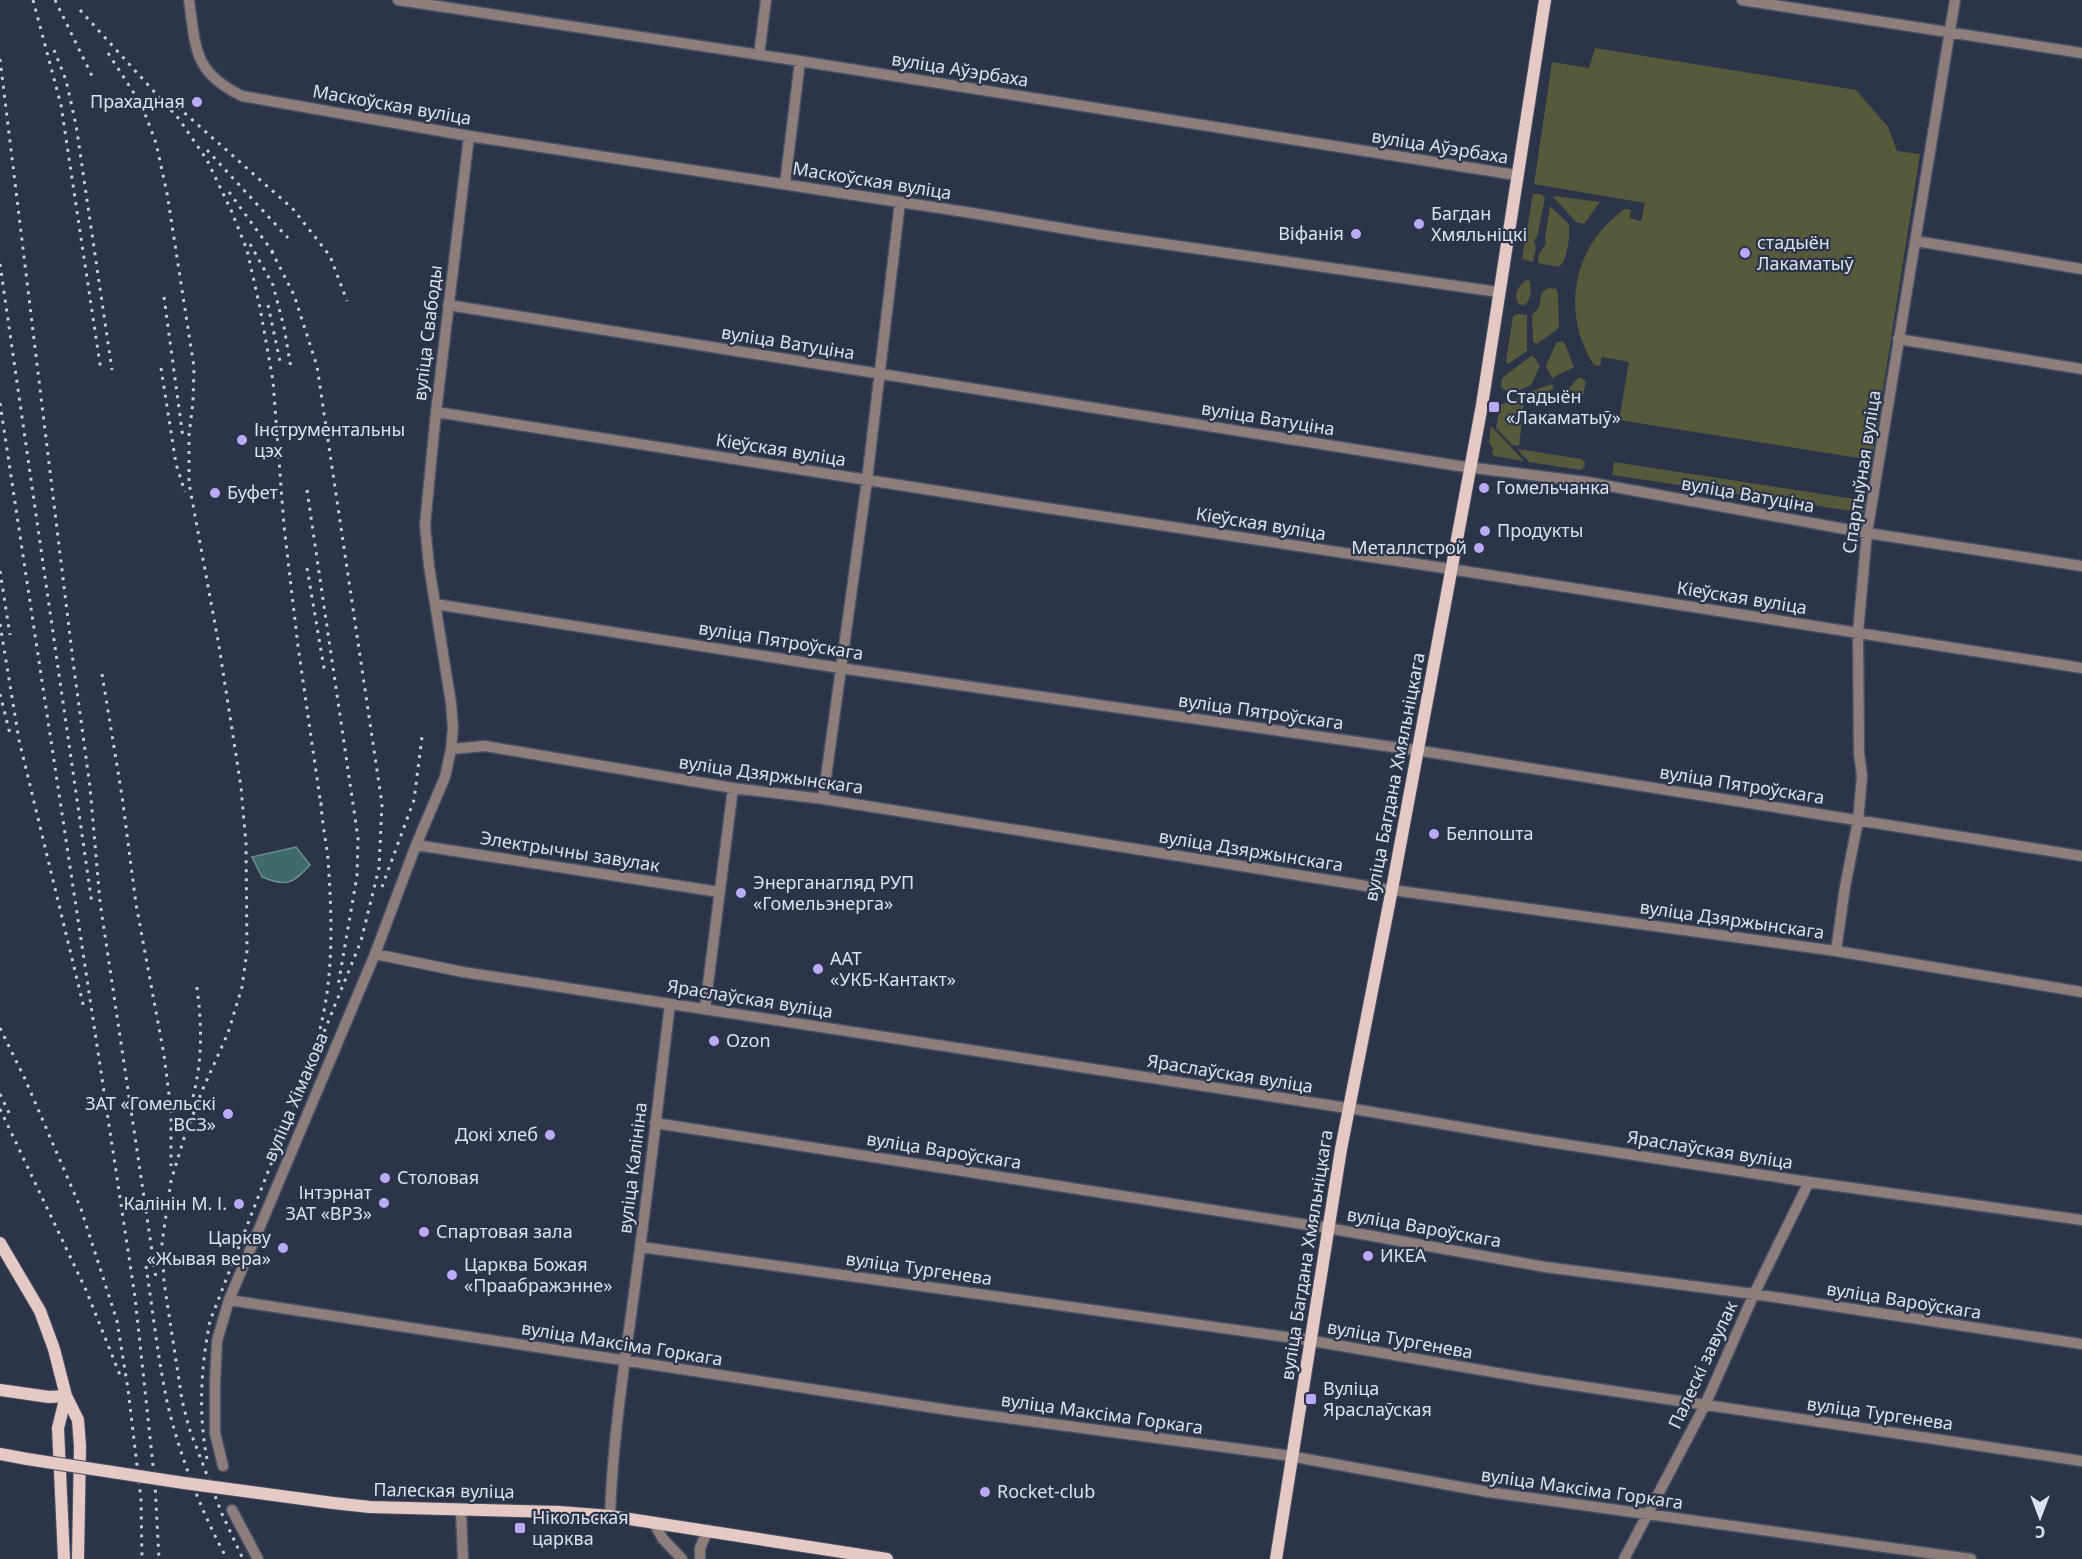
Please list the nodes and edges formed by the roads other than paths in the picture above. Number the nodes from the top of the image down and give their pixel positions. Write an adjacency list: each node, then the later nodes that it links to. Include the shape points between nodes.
1 (189, 0): 11 (street, Маскоўская вуліца, via 202,64 223,86 242,96)
2 (398, 0): 9 (street, вуліца Аўэрбаха)
3 (766, 0): 9 (street)
4 (1545, 0): 12 (main road, вуліца Багдана Хмяльніцкага)
5 (1742, 0): 7 (street)
6 (1955, 0): 7 (street, Спартыўная вуліца)
7 (1949, 32): 8 (street); 15 (street, Спартыўная вуліца)
8 (2082, 53)
9 (759, 55): 10 (street, вуліца Аўэрбаха)
10 (800, 61): 12 (street, вуліца Аўэрбаха); 13 (street)
11 (469, 136): 13 (street, Маскоўская вуліца); 18 (street, вуліца Свабоды)
12 (1516, 175): 17 (main road, вуліца Багдана Хмяльніцкага)
13 (785, 184): 14 (street, Маскоўская вуліца)
14 (900, 202): 17 (street, Маскоўская вуліца); 21 (street)
15 (1916, 241): 16 (street); 19 (street, Спартыўная вуліца)
16 (2082, 269)
17 (1498, 292): 23 (main road, вуліца Багдана Хмяльніцкага)
18 (448, 305): 21 (street, вуліца Ватуціна); 22 (street, вуліца Свабоды)
19 (1898, 339): 20 (street); 25 (street, Спартыўная вуліца)
20 (2082, 369)
21 (879, 374): 23 (street, вуліца Ватуціна); 24 (street)
22 (436, 412): 24 (street, Кіеўская вуліца); 28 (street, вуліца Свабоды, via 425,525)
23 (1471, 467): 25 (street, вуліца Ватуціна, via 1587,482); 27 (main road, вуліца Багдана Хмяльніцкага)
24 (867, 480): 27 (street, Кіеўская вуліца); 30 (street)
25 (1867, 533): 26 (street, вуліца Ватуціна); 29 (street, Спартыўная вуліца)
26 (2082, 566)
27 (1452, 570): 29 (street, Кіеўская вуліца); 33 (main road, вуліца Багдана Хмяльніцкага)
28 (435, 604): 30 (street, вуліца Пятроўскага); 32 (street, вуліца Свабоды, via 451,702)
29 (1858, 632): 31 (street, Кіеўская вуліца); 36 (street, Спартыўная вуліца, via 1862,776)
30 (840, 668): 33 (street, вуліца Пятроўскага); 35 (street)
31 (2082, 668)
32 (451, 749): 34 (street, вуліца Дзяржынскага, via 485,746); 37 (street, вуліца Хімакова, via 445,777)
33 (1419, 751): 36 (street, вуліца Пятроўскага); 39 (main road, вуліца Багдана Хмяльніцкага)
34 (733, 788): 35 (street, вуліца Дзяржынскага); 40 (street)
35 (823, 799): 39 (street, вуліца Дзяржынскага)
36 (1858, 821): 38 (street, вуліца Пятроўскага); 41 (street, Спартыўная вуліца)
37 (416, 845): 40 (street, Электрычны завулак); 42 (street, вуліца Хімакова)
38 (2082, 856)
39 (1392, 890): 41 (street, вуліца Дзяржынскага); 46 (main road, вуліца Багдана Хмяльніцкага)
40 (719, 892): 45 (street)
41 (1836, 951): 43 (street, вуліца Дзяржынскага)
42 (375, 954): 44 (street, Яраслаўская вуліца, via 463,972); 54 (street, вуліца Хімакова)
43 (2082, 992)
44 (670, 1004): 45 (street, Яраслаўская вуліца); 47 (street, вуліца Калініна)
45 (705, 1008): 46 (street, Яраслаўская вуліца)
46 (1349, 1109): 48 (street, Яраслаўская вуліца); 50 (main road, вуліца Багдана Хмяльніцкага)
47 (655, 1123): 50 (street, вуліца Вароўскага); 52 (street, вуліца Калініна)
48 (1809, 1182): 49 (street, Яраслаўская вуліца); 53 (street, Палескі завулак)
49 (2082, 1220)
50 (1328, 1228): 53 (street, вуліца Вароўскага, via 1545,1267); 55 (main road, вуліца Багдана Хмяльніцкага)
51 (0, 1243): 59 (main road, via 40,1311)
52 (641, 1247): 55 (street, вуліца Тургенева); 57 (street, вуліца Калініна)
53 (1754, 1294): 56 (street, вуліца Вароўскага); 60 (street, Палескі завулак)
54 (230, 1300): 57 (street, вуліца Максіма Горкага); 64 (street, вуліца Хімакова, via 217,1341 215,1384 215,1433)
55 (1310, 1341): 60 (street, вуліца Тургенева); 62 (main road, вуліца Багдана Хмяльніцкага)
56 (2082, 1344)
57 (624, 1361): 62 (street, вуліца Максіма Горкага); 68 (street, вуліца Калініна)
58 (0, 1390): 59 (main road)
59 (66, 1396): 70 (main road, via 58,1428); 71 (main road, via 78,1420)
60 (1705, 1405): 63 (street, вуліца Тургенева); 67 (street, Палескі завулак)
61 (0, 1454): 66 (main road, Палеская вуліца, bridge, via 370,1508)
62 (1293, 1458): 67 (street, вуліца Максіма Горкага); 80 (main road, вуліца Багдана Хмяльніцкага)
63 (2082, 1461)
64 (223, 1466)
65 (232, 1510): 77 (street)
66 (460, 1511): 68 (main road, Палеская вуліца); 78 (street)
67 (1648, 1515): 81 (street, Палескі завулак); 82 (street, вуліца Максіма Горкага)
68 (610, 1516): 69 (main road, Палеская вуліца)
69 (653, 1522): 72 (main road, Палеская вуліца); 74 (street)
70 (62, 1523): 71 (main road); 75 (main road)
71 (79, 1523): 76 (main road)
72 (708, 1530): 73 (street); 79 (main road, Палеская вуліца)
73 (700, 1553): 74 (street)
74 (678, 1555)
75 (64, 1559)
76 (78, 1559)
77 (258, 1559)
78 (463, 1559)
79 (887, 1559)
80 (1276, 1559)
81 (1624, 1559)
82 (1971, 1559)

